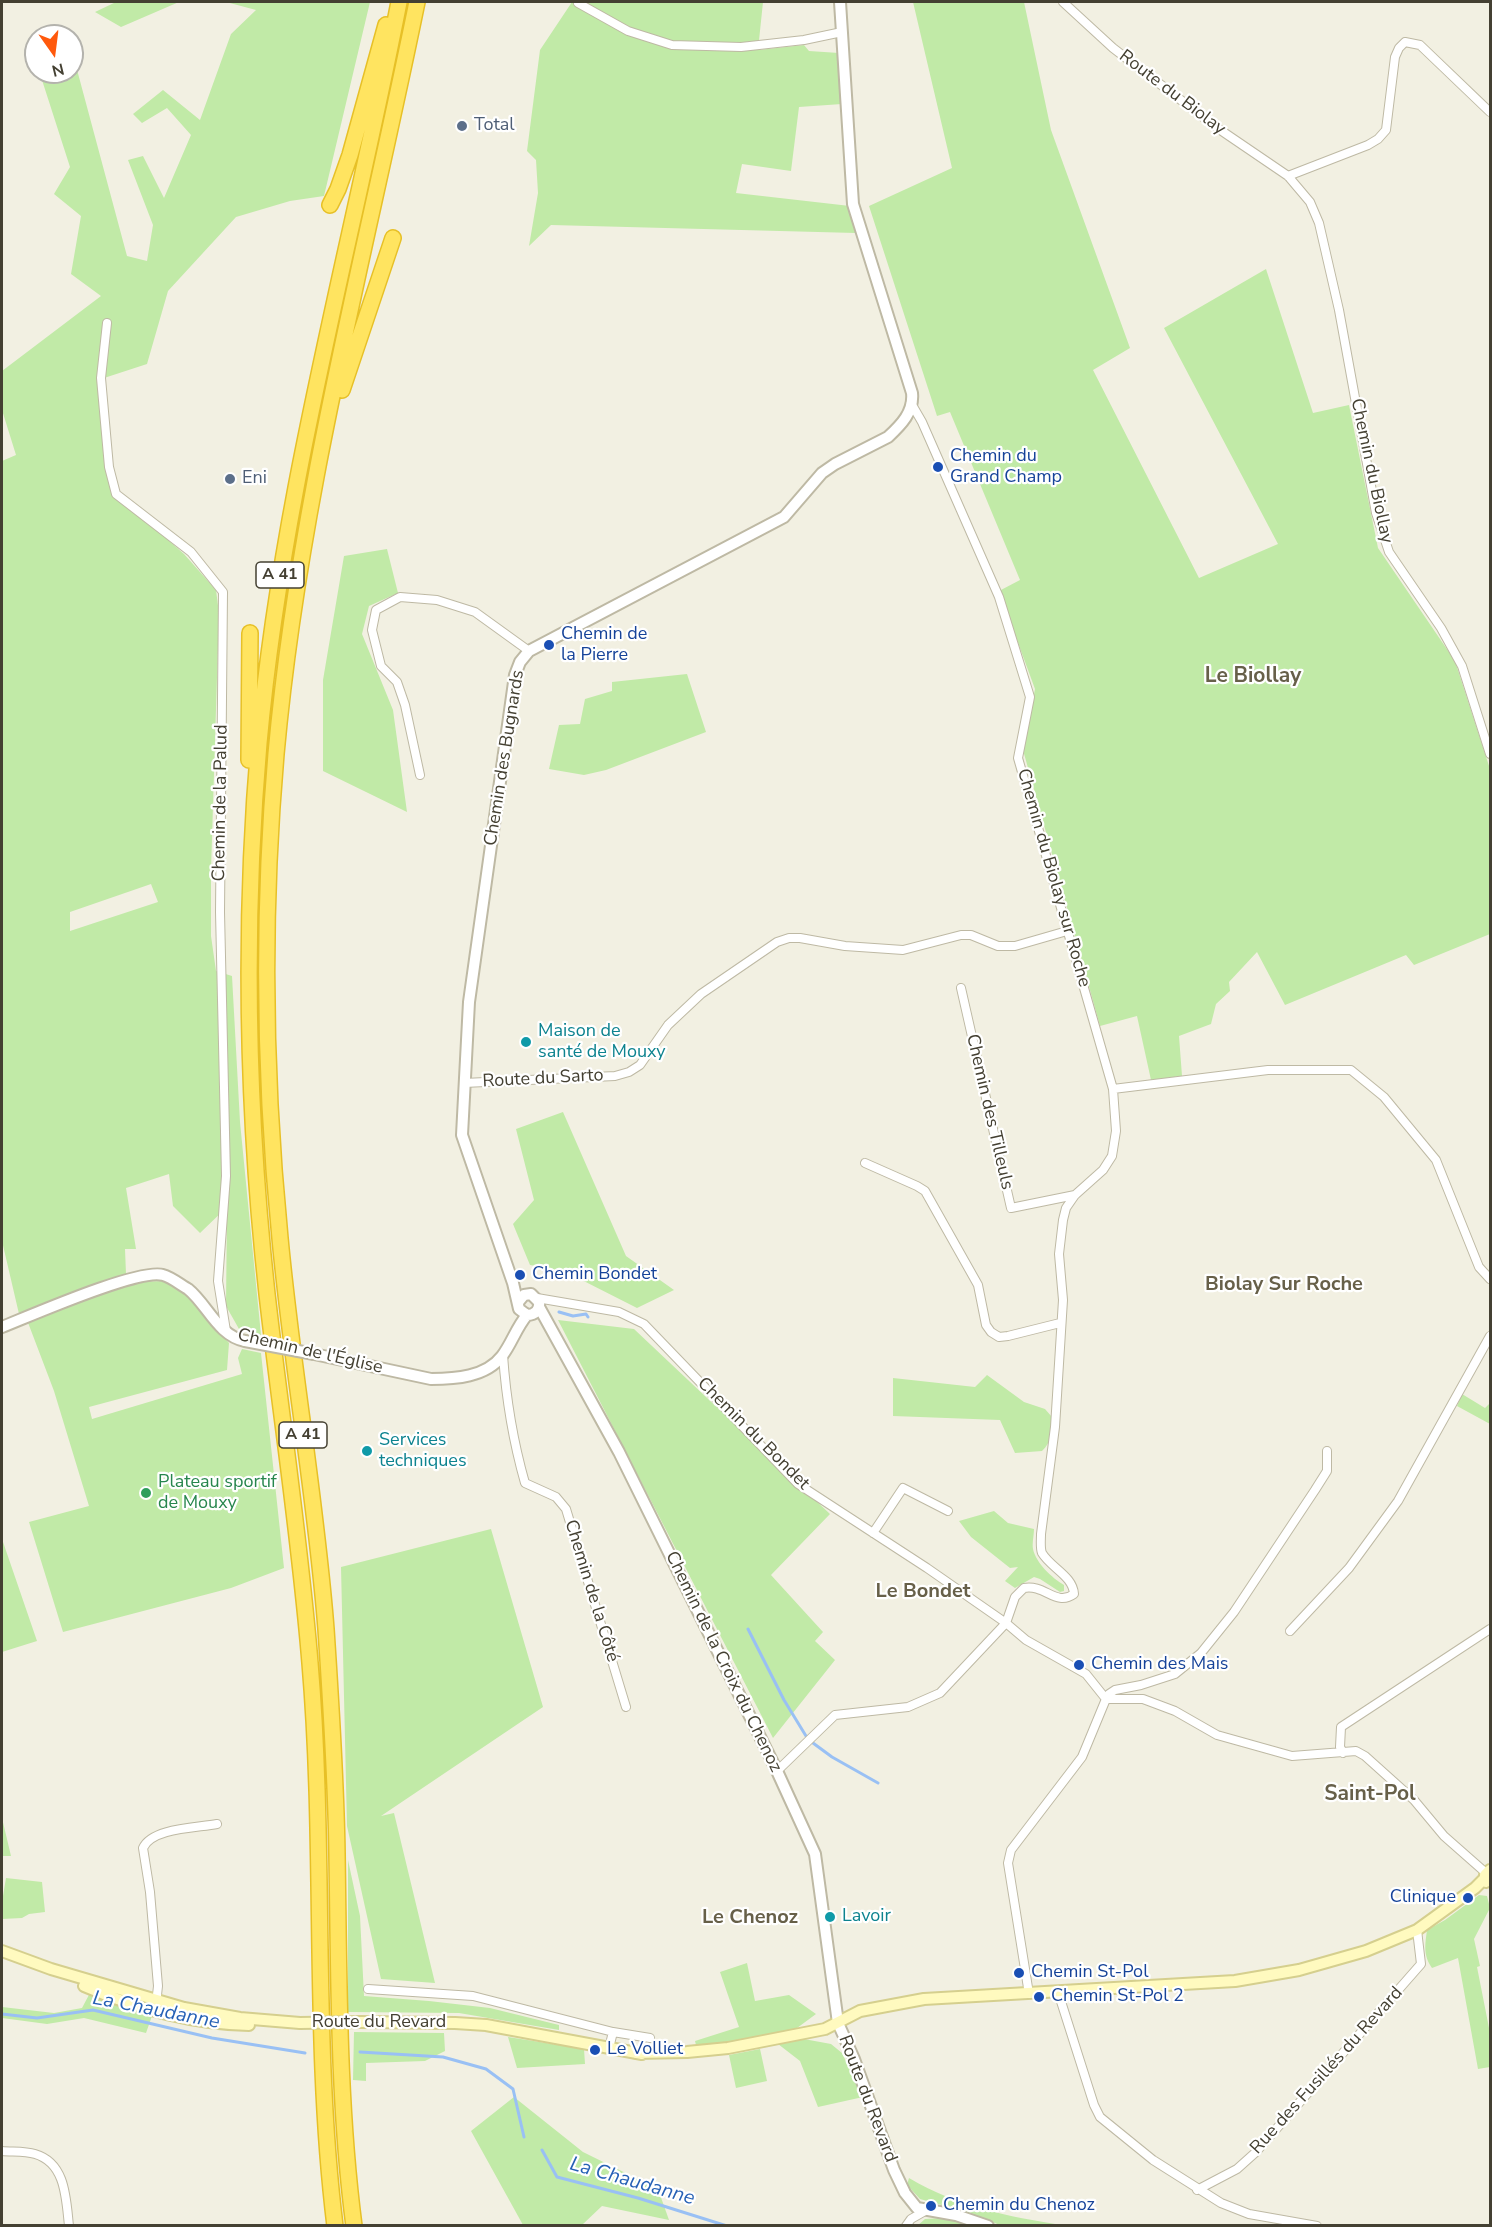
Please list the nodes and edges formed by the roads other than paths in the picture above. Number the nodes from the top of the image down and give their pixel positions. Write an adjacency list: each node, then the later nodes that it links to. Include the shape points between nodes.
1 (393, 2): 10 (highway, via 350,155)
2 (399, 2): 19 (highway, A 41, via 300,458 284,551 265,682)
3 (417, 2): 14 (highway, A 41)
4 (840, 2): 7 (street)
5 (1063, 2): 9 (street, Route du Biolay, via 1122,55)
6 (578, 3): 7 (street, via 628,31 672,45 741,47)
7 (842, 32): 13 (street, via 853,204 911,389)
8 (1491, 112): 9 (street, via 1420,45 1405,42 1395,57 1386,130 1368,145)
9 (1288, 176): 17 (street, Chemin du Biollay, via 1310,202 1319,223 1376,513 1389,552 1462,666)
10 (330, 205)
11 (393, 238): 14 (highway)
12 (107, 323): 30 (street, Chemin de la Palud, via 101,378 109,466 116,494 191,552 223,592 220,912 226,1176 218,1281)
13 (910, 405): 16 (street, Chemin des Bugnards, via 888,437 822,473 784,517); 20 (street, Chemin du Biolay sur Roche, via 922,422 999,597 1030,696 1018,758)
14 (319, 455): 61 (highway, A 41, via 288,645 276,753 268,883 267,1028 280,1238 328,1663 336,1810 342,2079)
15 (250, 633): 19 (highway)
16 (529, 651): 18 (street, via 475,612 437,600 400,597 376,610 372,630 381,666 397,682); 22 (street, Chemin des Bugnards, via 514,675 469,1002)
17 (1491, 754)
18 (420, 775)
19 (250, 877): 60 (highway, A 41, via 253,1131 266,1282 311,1673 323,2079)
20 (1067, 931): 22 (street, Route du Sarto, via 1015,946 998,946 961,935 903,950 789,938 777,942 701,994 668,1024 640,1065 629,1072 615,1076); 23 (street, Chemin du Biolay sur Roche)
21 (961, 988): 25 (street, Chemin des Tilleuls, via 1011,1208)
22 (464, 1083): 27 (street, Chemin des Bugnards, via 462,1135 513,1283)
23 (1113, 1089): 25 (street, Chemin du Biolay sur Roche, via 1116,1131 1112,1156 1103,1170); 26 (street, via 1268,1070 1351,1070 1384,1097 1436,1160 1479,1267)
24 (866, 1163): 28 (street, via 925,1191 978,1285 983,1316 991,1332 999,1337 1008,1336)
25 (1075, 1195): 28 (street, via 1066,1208 1060,1237)
26 (1491, 1279)
27 (530, 1306): 32 (street, Chemin de l'Église); 35 (street, Chemin du Bondet, via 558,1304 619,1312 644,1324 798,1484); 42 (street, Chemin de la Croix du Chenoz, via 548,1320 619,1452)
28 (1060, 1323): 36 (street, via 1055,1427 1041,1551 1070,1582 1074,1594 1061,1599 1036,1587 1024,1588 1015,1598)
29 (2, 1327): 30 (street, Chemin de l'Église, via 125,1280 162,1275 188,1290)
30 (226, 1332): 32 (street, Chemin de l'Église, bridge, via 245,1341 431,1379 470,1375)
31 (1491, 1336): 38 (street, via 1398,1501 1349,1568)
32 (503, 1355): 40 (street, Chemin de la Côté, via 506,1391 525,1483 556,1497 566,1509)
33 (1327, 1451): 39 (street, via 1327,1471 1234,1612 1201,1653 1175,1674 1115,1690)
34 (948, 1512): 35 (street, via 903,1488)
35 (873, 1533): 36 (street, Chemin du Bondet)
36 (1006, 1623): 39 (street, Chemin du Bondet, via 1026,1640 1086,1674); 42 (street, via 940,1693 908,1707 835,1714)
37 (1491, 1629): 41 (street, via 1341,1727)
38 (1290, 1631)
39 (1106, 1699): 41 (street, via 1143,1699 1175,1711 1217,1735 1292,1756); 49 (street, via 1082,1756 1011,1850 1008,1863)
40 (626, 1707)
41 (1343, 1753): 44 (street, via 1356,1751 1365,1756 1414,1800)
42 (777, 1771): 51 (street, Chemin de la Croix du Chenoz, via 815,1854)
43 (216, 1824): 50 (street, via 157,1834 142,1848 150,1892 158,1986)
44 (1487, 1879): 45 (main road)
45 (1417, 1930): 48 (main road, via 1366,1951 1305,1969 1234,1982); 56 (street, Rue des Fusillés du Revard, via 1421,1964 1256,2152 1237,2169)
46 (2, 1951): 50 (main road, Route du Revard)
47 (368, 1989): 52 (street, via 473,1996)
48 (1058, 1992): 49 (main road); 56 (street, via 1100,2117)
49 (1029, 1994): 51 (main road, via 896,2003 860,2011)
50 (156, 2005): 54 (main road, Route du Revard, bridge, via 300,2023 486,2025)
51 (838, 2023): 54 (main road, Route du Revard, via 688,2058 662,2058); 57 (street, Route du Revard, via 894,2170 905,2193)
52 (614, 2032): 53 (street); 54 (street)
53 (650, 2038)
54 (609, 2048)
55 (2, 2151): 59 (street, via 36,2154 56,2166 65,2192)
56 (1197, 2190): 63 (street, via 1249,2214)
57 (921, 2209): 58 (street); 62 (street)
58 (909, 2222)
59 (69, 2226)
60 (335, 2226)
61 (354, 2226)
62 (988, 2226)
63 (1317, 2226)

